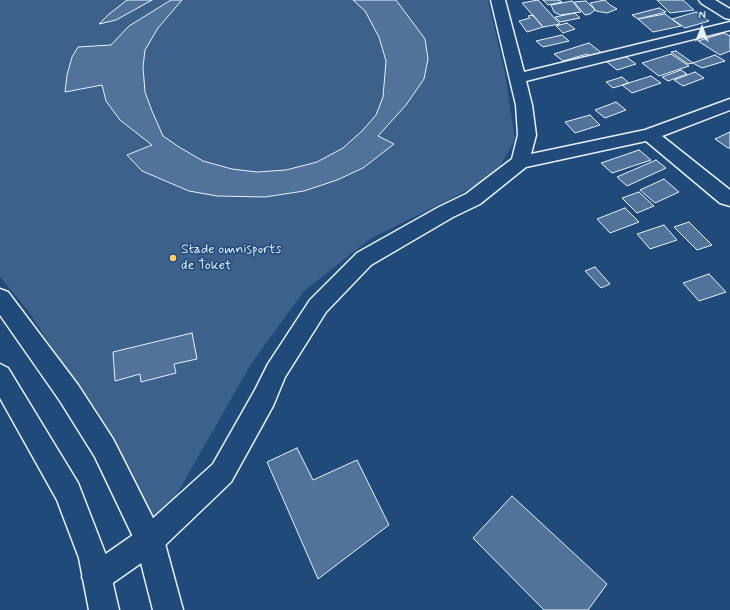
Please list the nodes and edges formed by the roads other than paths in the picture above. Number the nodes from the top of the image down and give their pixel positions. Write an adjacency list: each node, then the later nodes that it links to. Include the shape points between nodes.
1 (498, 0): 2 (street); 6 (street)
2 (501, 0)
3 (706, 0): 4 (street)
4 (730, 15)
5 (730, 26): 6 (street)
6 (518, 78): 9 (street, via 527,135)
7 (730, 104): 8 (street)
8 (650, 135): 9 (street); 10 (street)
9 (520, 162): 13 (street, via 473,199 364,259 314,312 276,371 264,398 222,473)
10 (730, 199)
11 (0, 298): 13 (street, via 69,393 104,448)
12 (0, 376): 14 (street, via 68,493 93,558)
13 (150, 540): 14 (street); 16 (street)
14 (97, 577): 15 (street)
15 (104, 610)
16 (168, 610)

